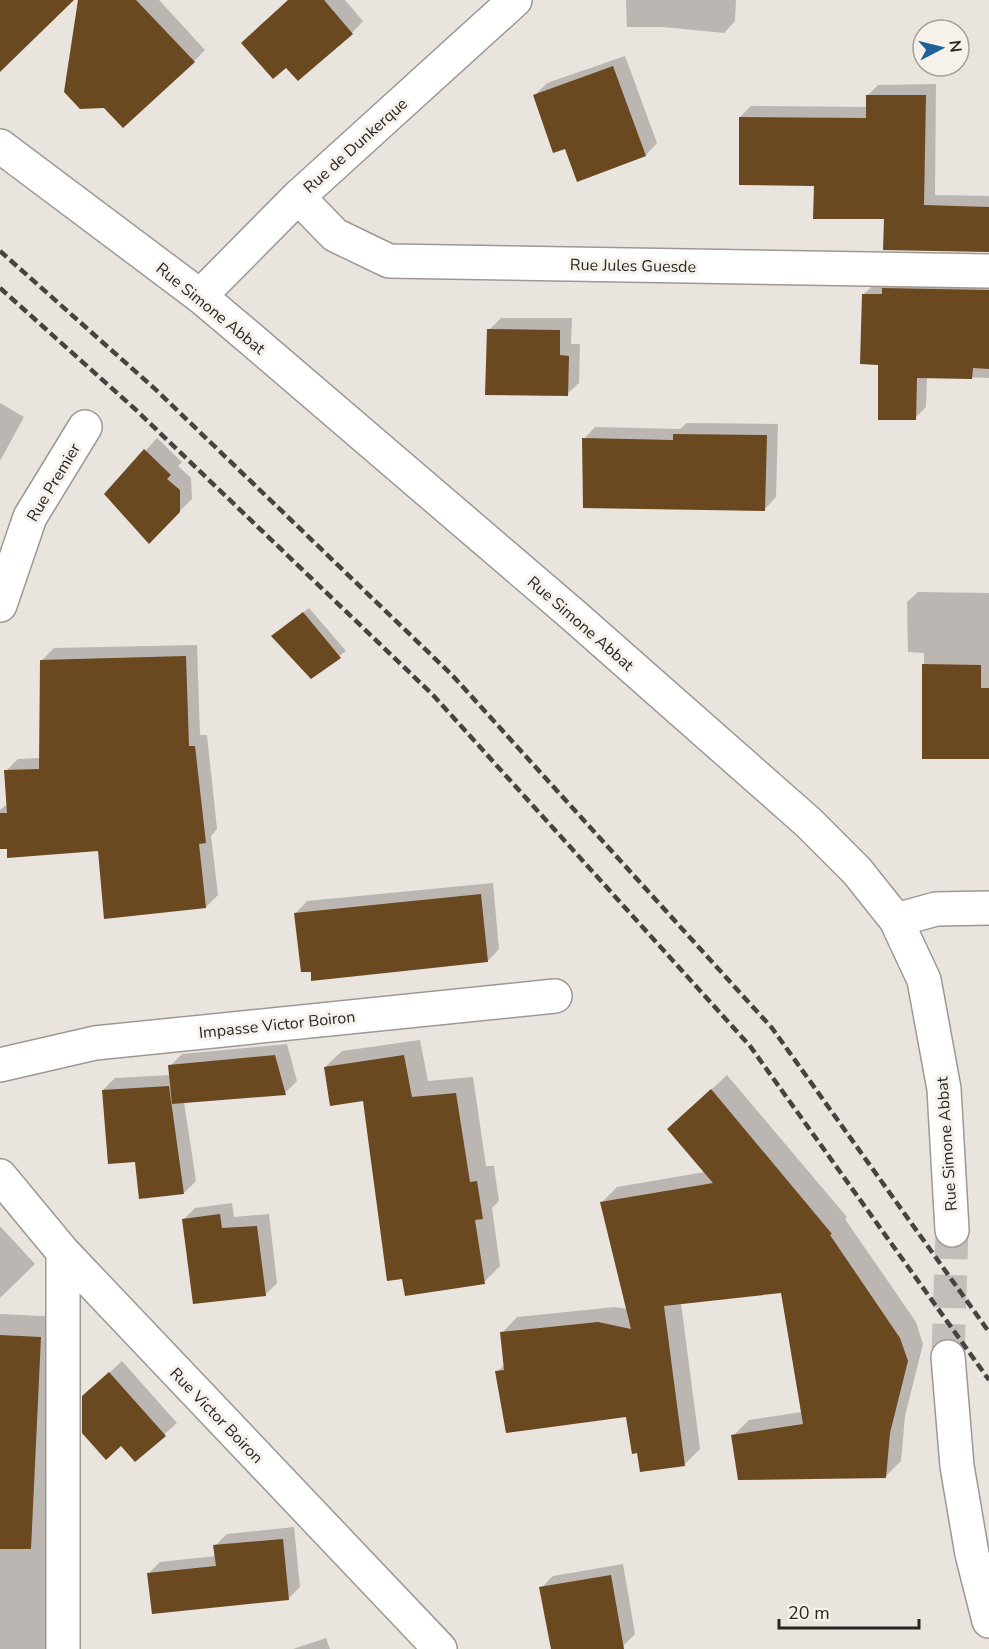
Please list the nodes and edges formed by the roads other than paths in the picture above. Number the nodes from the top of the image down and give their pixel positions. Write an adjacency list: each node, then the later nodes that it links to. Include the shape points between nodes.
1 (514, 0): 3 (street, Rue de Dunkerque)
2 (0, 146): 5 (street, Rue Simone Abbat)
3 (298, 197): 4 (street, Rue Jules Guesde, via 335,235 389,261); 5 (street, Rue de Dunkerque)
4 (989, 271)
5 (200, 296): 9 (street, Rue Simone Abbat, via 809,823 857,871)
6 (86, 427): 7 (street, Rue Premier, via 30,517)
7 (0, 605)
8 (989, 908): 9 (street, via 936,909)
9 (896, 920): 13 (street, Rue Simone Abbat, via 924,980 944,1089)
10 (555, 996): 11 (street, Impasse Victor Boiron, via 95,1043)
11 (0, 1065)
12 (0, 1176): 14 (street, Rue Victor Boiron)
13 (952, 1230)
14 (63, 1252): 17 (street); 18 (street, Rue Victor Boiron)
15 (948, 1357): 16 (street, via 957,1466 972,1554)
16 (989, 1621)
17 (63, 1649)
18 (440, 1649)

